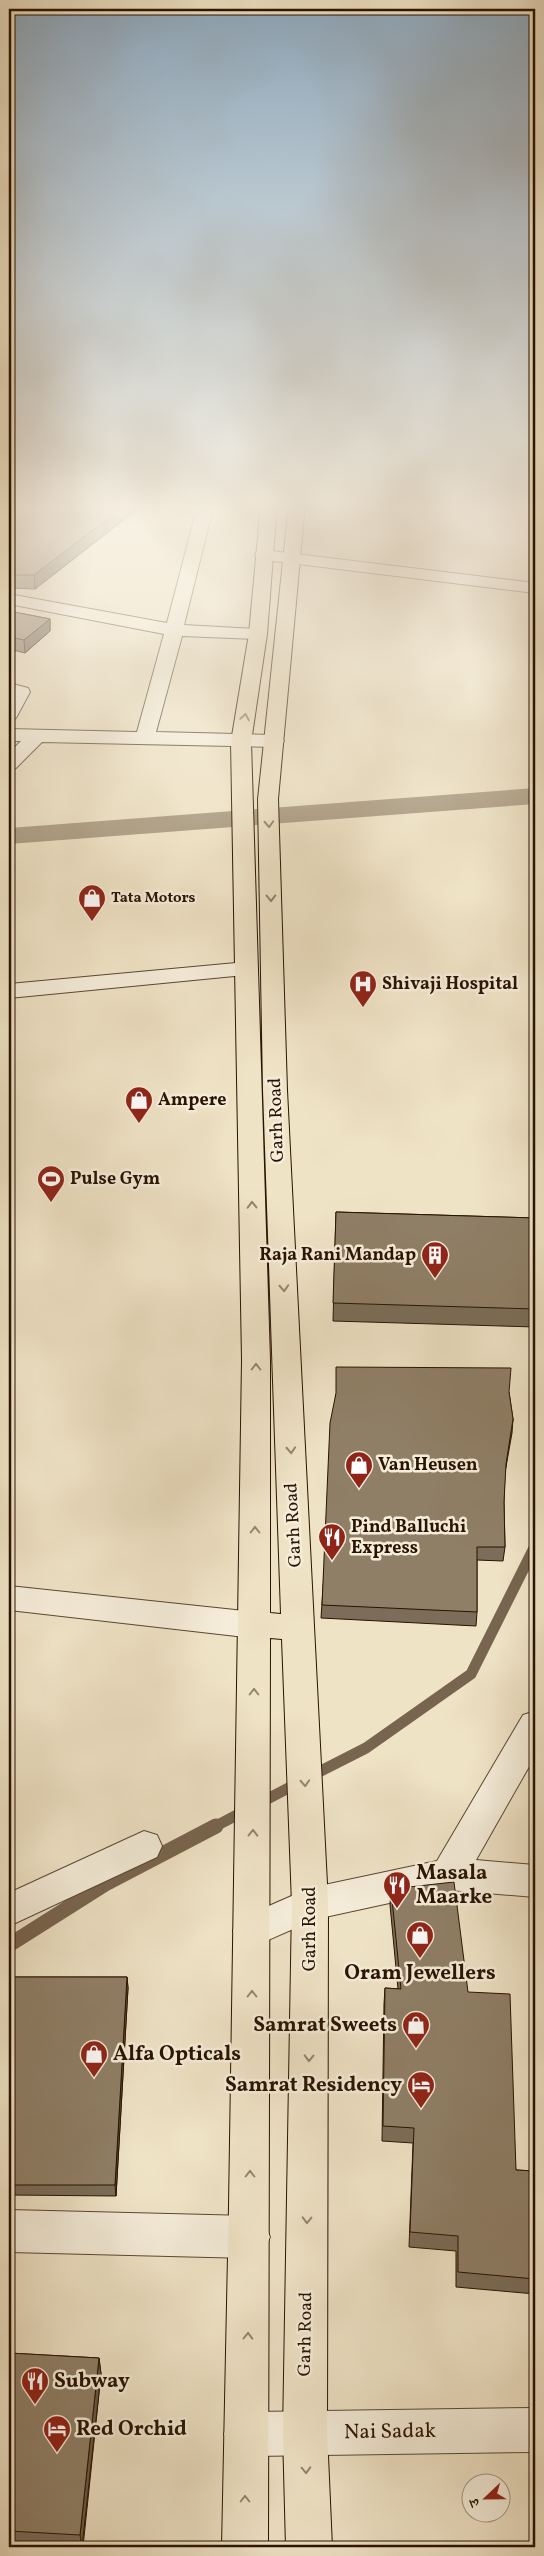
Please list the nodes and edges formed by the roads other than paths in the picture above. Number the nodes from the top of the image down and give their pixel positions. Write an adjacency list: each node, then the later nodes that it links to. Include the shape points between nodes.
1 (138, 623): 5 (street)
2 (176, 623): 5 (street)
3 (259, 623): 6 (main road, Garh Road)
4 (286, 623): 12 (main road, Garh Road)
5 (174, 630): 6 (street); 11 (street)
6 (258, 634): 13 (main road, Garh Road, one-way to 6)
7 (9, 689): 8 (street, via 21,692)
8 (9, 714)
9 (9, 736): 10 (street)
10 (37, 736): 11 (street); 14 (street)
11 (145, 739): 13 (street)
12 (274, 741): 13 (street); 15 (main road, Garh Road, one-way to 15, via 268,799)
13 (241, 742): 15 (main road, Garh Road, via 243,800)
14 (9, 764)
15 (257, 849): 16 (main road, Garh Road); 18 (main road, Garh Road, one-way to 18)
16 (247, 969): 17 (street); 18 (main road, Garh Road)
17 (9, 991)
18 (263, 1091): 19 (main road, Garh Road, one-way to 19); 20 (main road, Garh Road, one-way to 18)
19 (290, 1418): 20 (main road); 23 (main road, Garh Road, one-way to 23)
20 (256, 1419): 22 (main road, Garh Road, one-way to 20)
21 (9, 1598): 22 (street)
22 (254, 1625): 23 (main road); 30 (main road, Garh Road, one-way to 22)
23 (299, 1628): 28 (main road, Garh Road, one-way to 28)
24 (535, 1725): 26 (street)
25 (144, 1846): 29 (street)
26 (449, 1874): 27 (street); 28 (street)
27 (535, 1881)
28 (310, 1887): 30 (street); 34 (main road, Garh Road, one-way to 34)
29 (9, 1910)
30 (252, 1931): 32 (main road, Garh Road, one-way to 30)
31 (9, 2231): 32 (street)
32 (249, 2237): 35 (main road, Garh Road, one-way to 32)
33 (535, 2430): 34 (street, Nai Sadak)
34 (305, 2433): 35 (street, Nai Sadak); 37 (main road, Garh Road, one-way to 37)
35 (246, 2434): 36 (main road, Garh Road, one-way to 35)
36 (245, 2547)
37 (309, 2547)

